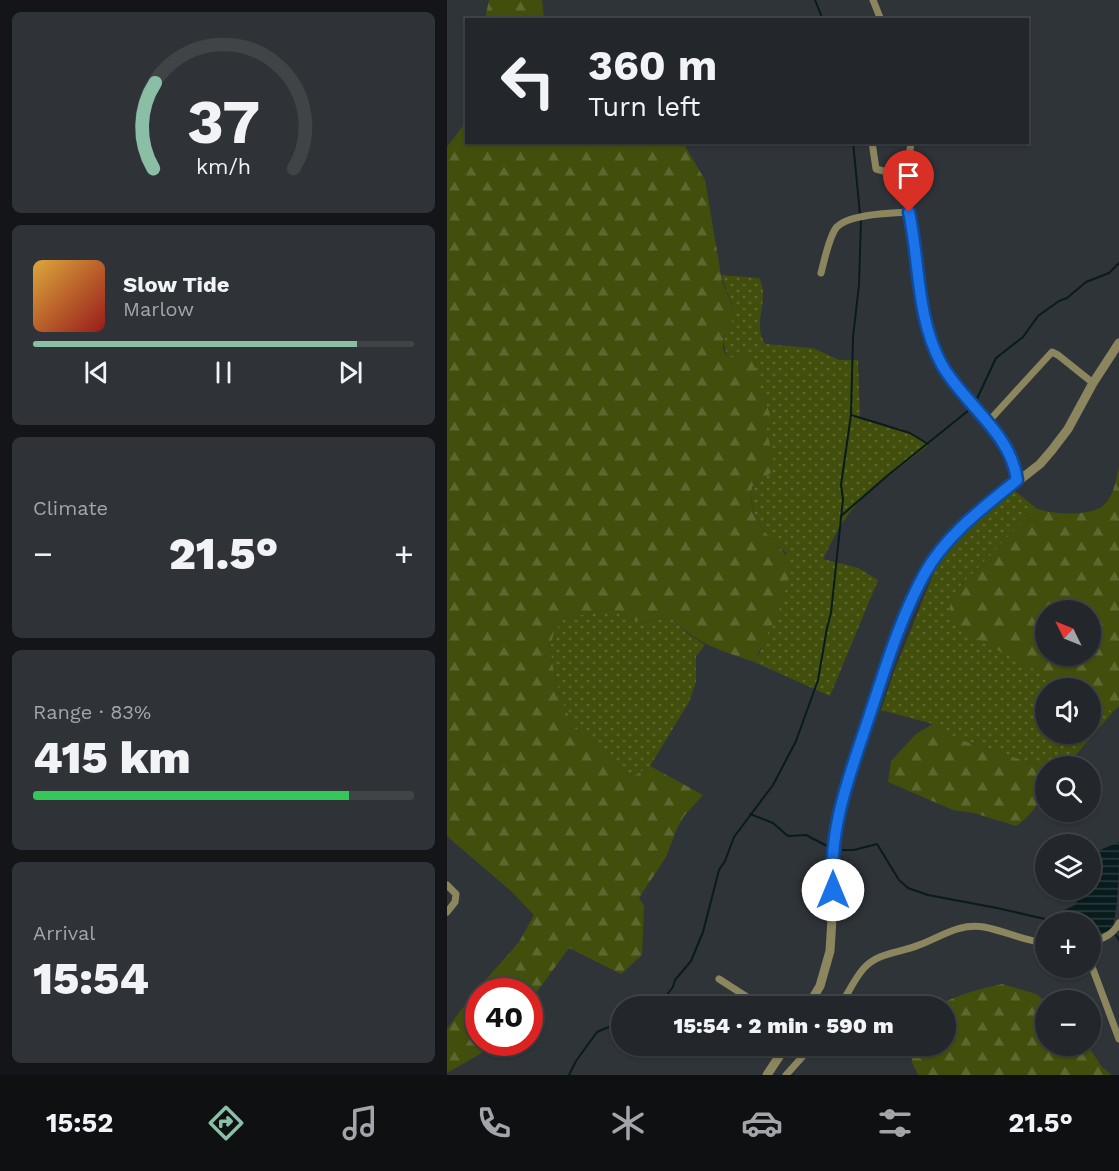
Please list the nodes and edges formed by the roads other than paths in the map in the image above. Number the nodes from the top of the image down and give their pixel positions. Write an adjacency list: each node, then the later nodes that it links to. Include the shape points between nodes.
1 (873, 0): 2 (street)
2 (880, 18)
3 (871, 144): 5 (street, via 876,169)
4 (912, 144): 5 (street)
5 (906, 177): 6 (street)
6 (909, 212): 7 (street, via 860,218 836,227); 10 (street, via 922,304 933,344 953,381)
7 (821, 273)
8 (1119, 343): 9 (street)
9 (1092, 383): 10 (street, via 1052,352); 11 (street, via 1052,450)
10 (988, 422): 11 (street, via 1016,467)
11 (1017, 480): 20 (street, via 935,558 894,644 845,788 833,854 830,951)
12 (447, 885): 13 (street, via 456,894)
13 (447, 912)
14 (1119, 923): 15 (street, via 1116,930)
15 (1101, 939)
16 (1035, 942): 21 (street, via 982,927 952,929 872,962)
17 (1096, 978): 22 (street)
18 (719, 980): 19 (street)
19 (745, 996)
20 (814, 996)
21 (846, 996)
22 (1119, 1039)
23 (779, 1056): 25 (street)
24 (803, 1056): 26 (street)
25 (767, 1075)
26 (786, 1075)

